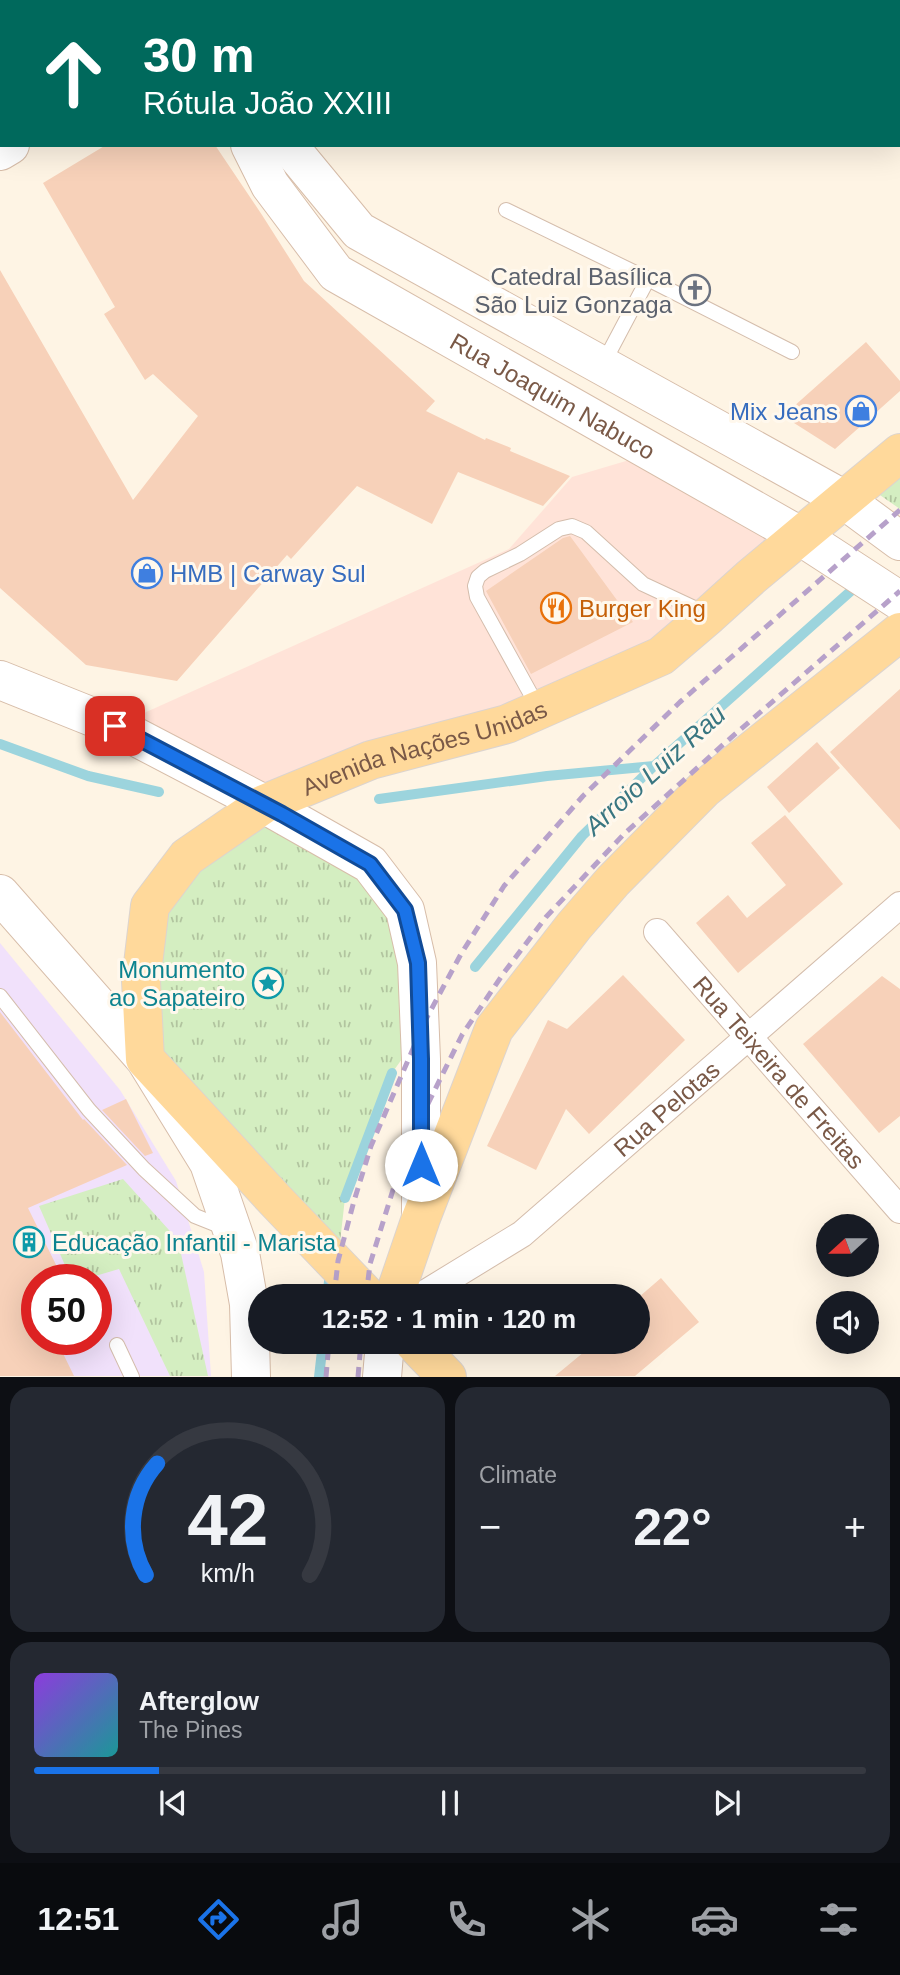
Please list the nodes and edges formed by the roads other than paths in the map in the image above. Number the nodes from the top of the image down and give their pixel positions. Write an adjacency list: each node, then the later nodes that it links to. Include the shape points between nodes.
1 (251, 147): 9 (street, Rua Joaquim Nabuco, via 270,185 335,273)
2 (290, 147): 6 (street, Rua Joaquim Nabuco, via 359,232)
3 (506, 210): 4 (lane)
4 (649, 279): 5 (lane); 6 (lane)
5 (792, 352)
6 (602, 366): 8 (street, Rua Joaquim Nabuco)
7 (900, 453): 8 (main road, Avenida Nações Unidas)
8 (844, 499): 9 (main road, Avenida Nações Unidas); 10 (street, Rua Joaquim Nabuco)
9 (800, 536): 11 (street, Rua Joaquim Nabuco); 12 (main road, Avenida Nações Unidas)
10 (900, 541)
11 (900, 601)
12 (709, 615): 15 (main road, Avenida Nações Unidas, via 661,656); 15 (lane, via 643,584 586,532 572,526 559,529 485,572 475,586)
13 (900, 632): 24 (main road, via 704,789 574,926 494,1028)
14 (0, 680): 16 (street, via 115,726)
15 (540, 710): 16 (main road, Avenida Nações Unidas, via 507,724 371,760)
16 (264, 804): 22 (main road, Avenida Nações Unidas, via 187,857 150,906 141,981); 24 (street, via 370,864 405,910 418,963)
17 (0, 894): 22 (street)
18 (900, 905): 21 (street, Rua Pelotas)
19 (657, 932): 21 (street, Rua Teixeira de Freitas)
20 (0, 996): 25 (lane, via 89,1110 144,1169 195,1216)
21 (748, 1036): 23 (street, Rua Teixeira de Freitas); 28 (street, Rua Pelotas, via 522,1234)
22 (145, 1059): 25 (street, Avenida Nações Unidas, via 209,1163); 26 (main road)
23 (900, 1210)
24 (421, 1218): 27 (main road)
25 (232, 1231): 33 (street, Avenida Nações Unidas, via 249,1304)
26 (356, 1284)
27 (398, 1284)
28 (440, 1284)
29 (117, 1345): 32 (lane)
30 (384, 1354): 34 (street)
31 (425, 1354): 35 (main road)
32 (132, 1377)
33 (251, 1377)
34 (382, 1377)
35 (447, 1377)

